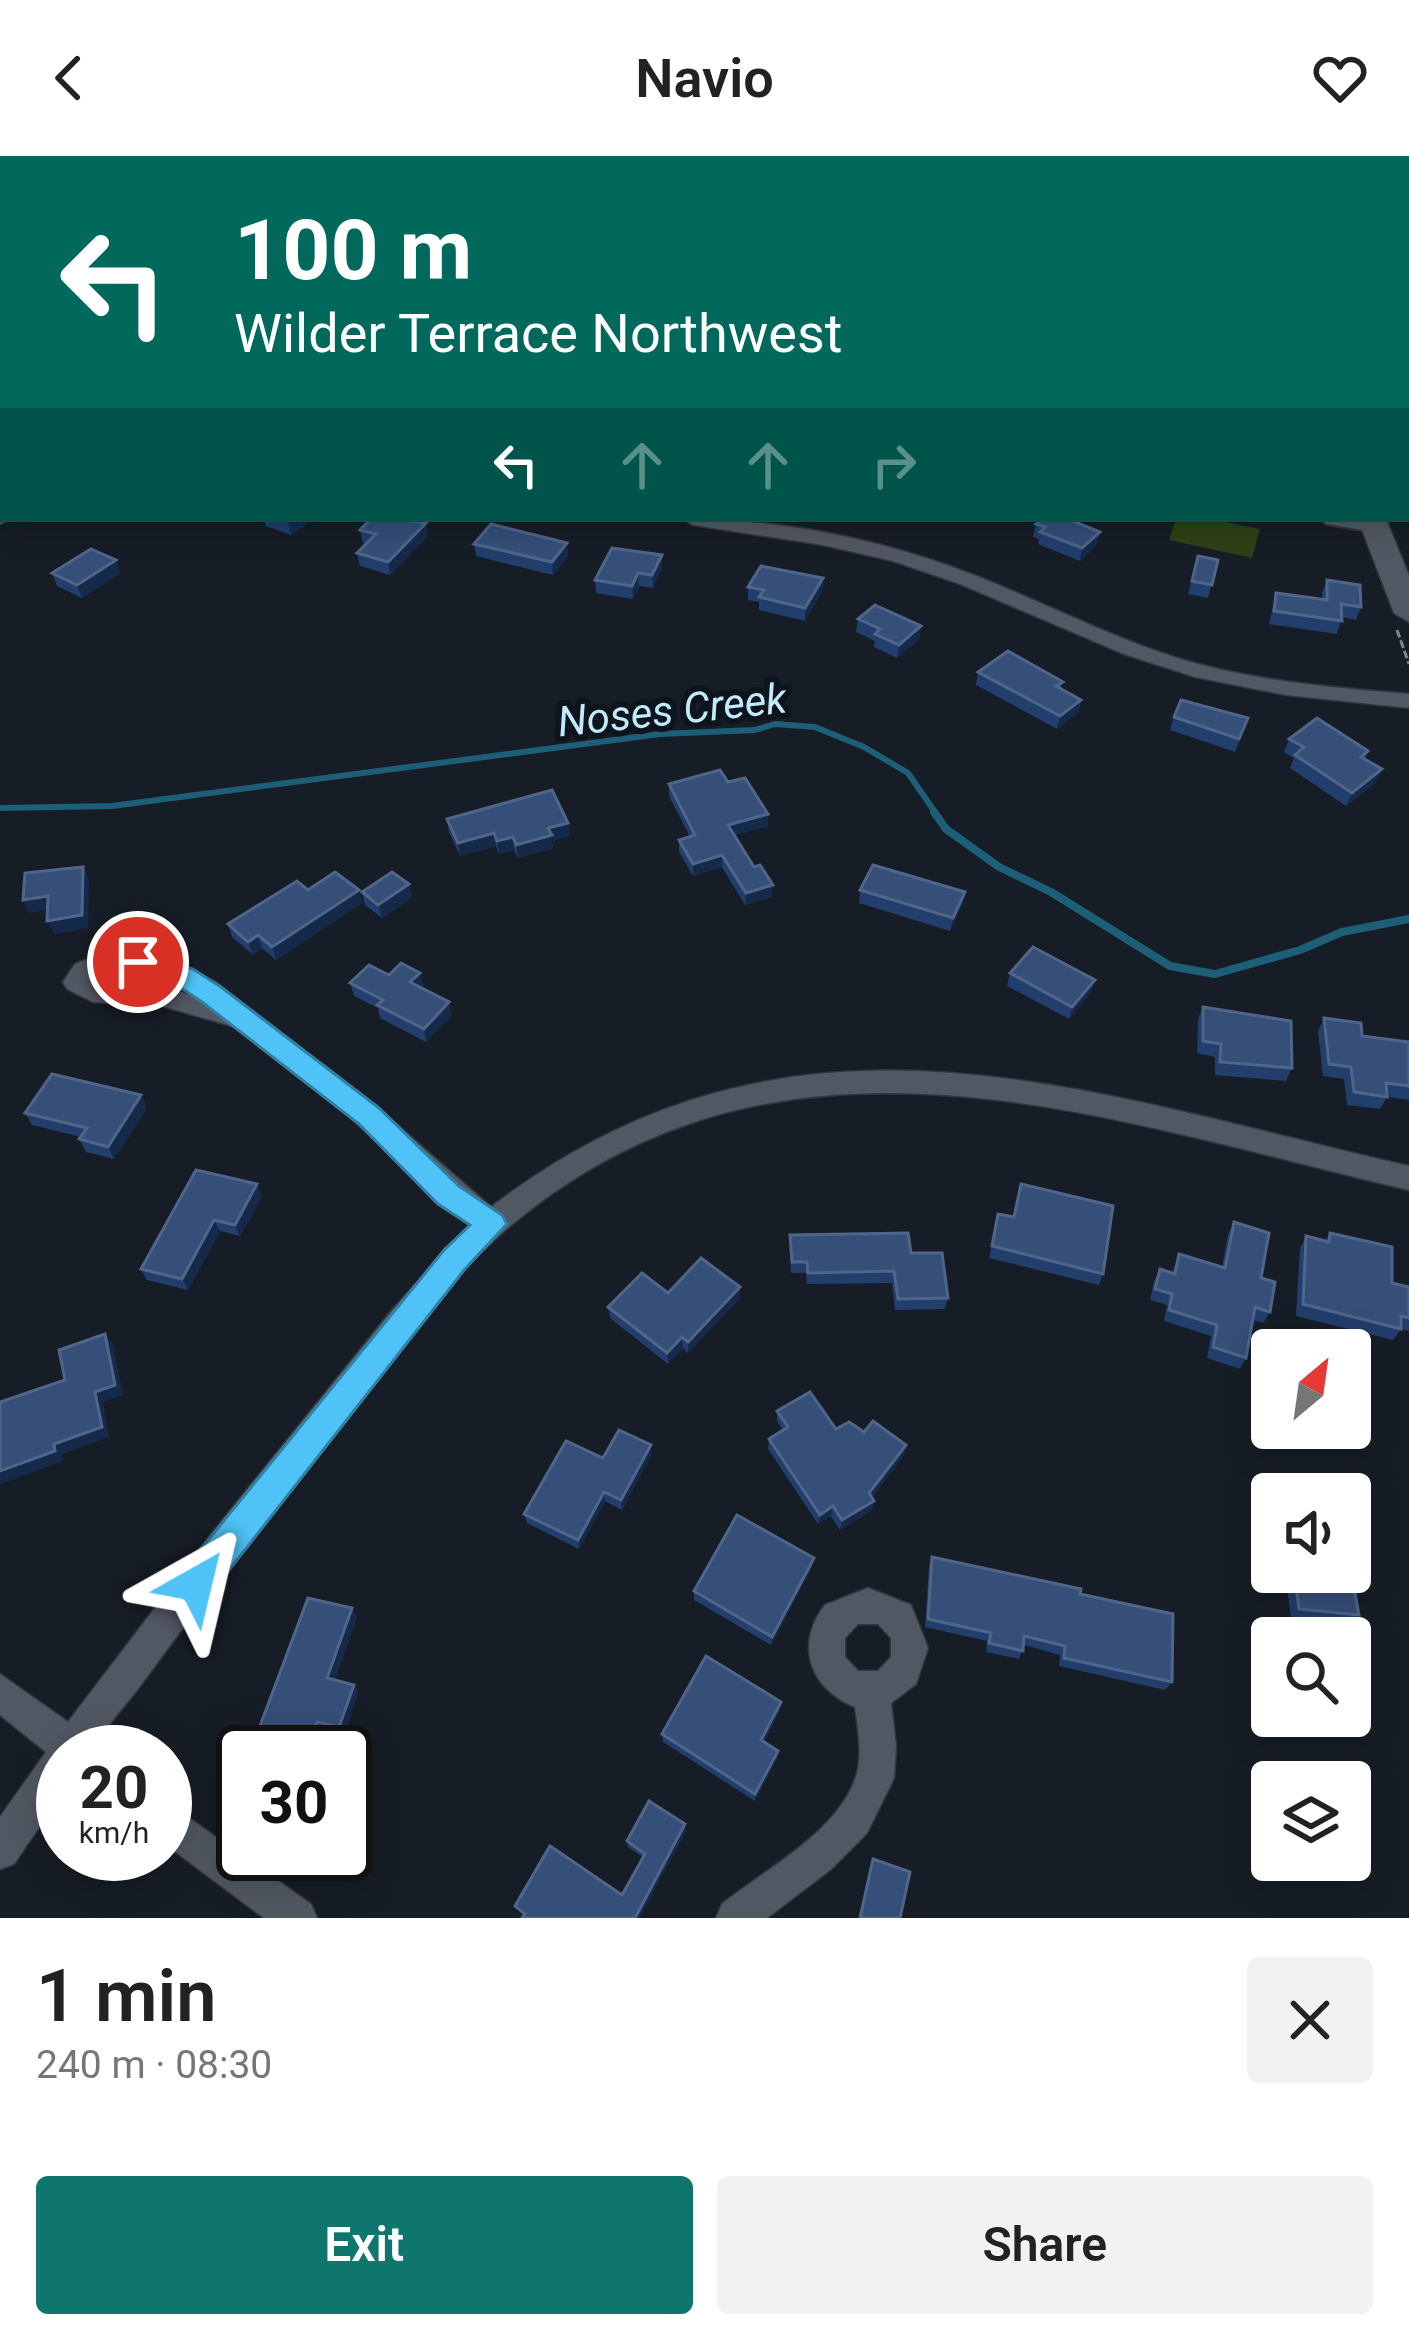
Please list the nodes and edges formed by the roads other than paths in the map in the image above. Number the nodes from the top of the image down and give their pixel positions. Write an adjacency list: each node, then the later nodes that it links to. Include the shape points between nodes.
1 (715, 522): 5 (street, via 901,557 1210,674)
2 (1373, 523): 3 (street)
3 (1398, 556): 4 (street)
4 (1409, 613)
5 (1409, 701)
6 (239, 1016): 6 (street, via 184,976 138,962 103,961 76,982 93,992 164,996); 8 (street)
7 (1409, 1178): 8 (street, via 1003,1088 864,1080 761,1092 683,1116 577,1165)
8 (492, 1224): 12 (street, via 454,1259 269,1487)
9 (0, 1692): 11 (street)
10 (872, 1693): 17 (street, via 876,1774 860,1808)
11 (38, 1725)
12 (91, 1725)
13 (36, 1800): 15 (street)
14 (192, 1840): 16 (street)
15 (0, 1850)
16 (297, 1918)
17 (736, 1918)

